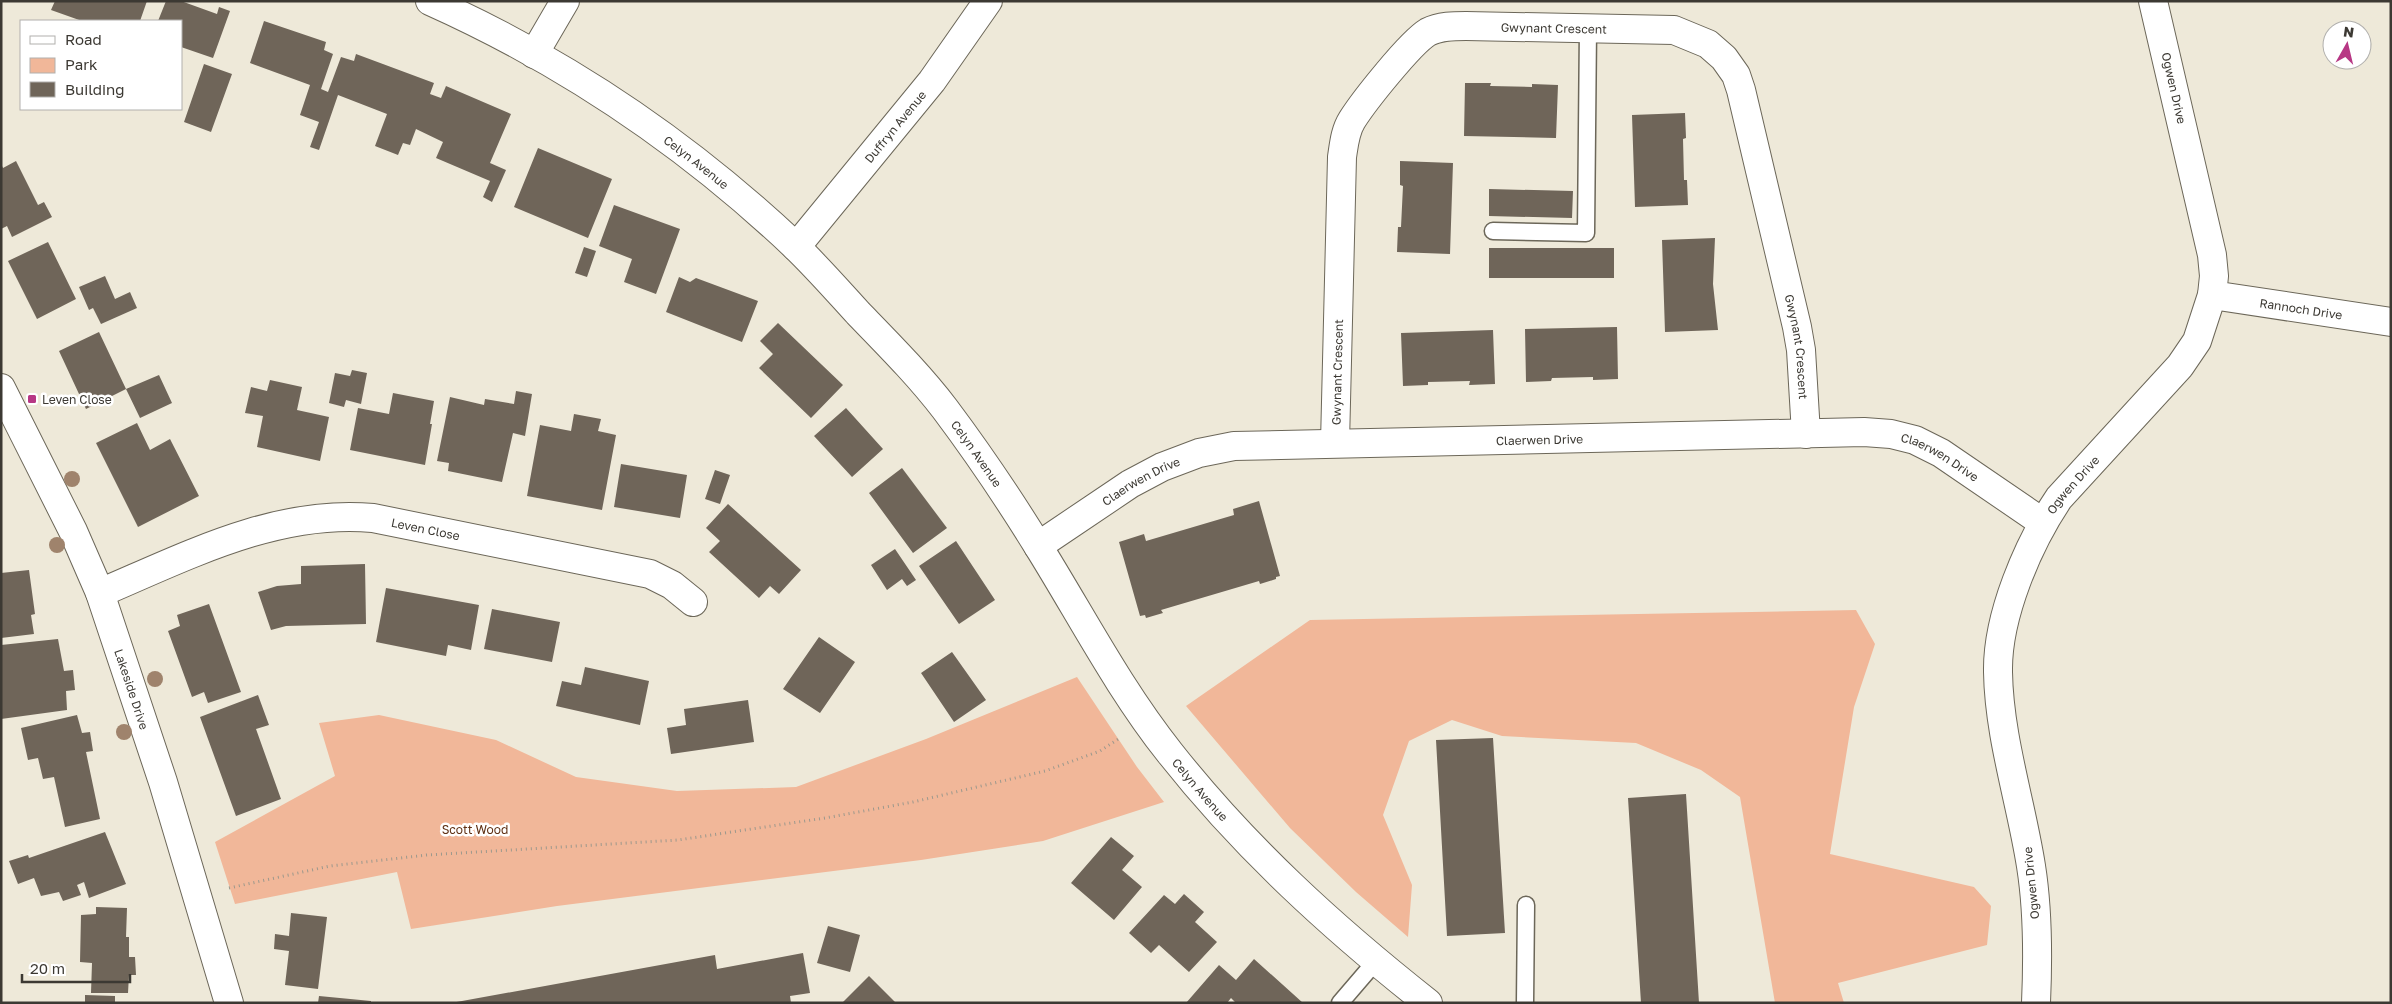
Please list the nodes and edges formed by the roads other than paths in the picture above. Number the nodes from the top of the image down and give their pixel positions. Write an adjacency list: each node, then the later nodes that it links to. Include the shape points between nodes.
1 (430, 1): 6 (street, Celyn Avenue)
2 (565, 1): 6 (street)
3 (988, 1): 8 (street, Duffryn Avenue, via 932,81)
4 (2153, 1): 9 (street, Ogwen Drive, via 2212,255)
5 (1588, 28): 7 (lane, via 1586,233); 12 (street, Gwynant Crescent, via 1674,30 1708,44 1736,75 1797,327); 13 (street, Gwynant Crescent, via 1466,26 1429,32 1413,45 1351,121 1344,138 1342,157)
6 (534, 54): 8 (street, Celyn Avenue, via 620,106 684,151)
7 (1492, 231)
8 (796, 247): 15 (street, Celyn Avenue, via 942,405)
9 (2212, 295): 10 (street, Rannoch Drive); 14 (street, Ogwen Drive, via 2196,341 2180,366 2058,498)
10 (2391, 322)
11 (1, 388): 16 (street, Lakeside Drive, via 70,523)
12 (1806, 434): 13 (street, Claerwen Drive); 14 (street, Claerwen Drive, via 1864,432 1915,440 1941,453)
13 (1335, 443): 15 (street, Claerwen Drive, via 1234,446 1199,453 1130,484)
14 (2042, 522): 24 (street, Ogwen Drive, via 2016,580 1998,670 2001,709 2032,867)
15 (1038, 546): 19 (street, Celyn Avenue, via 1112,668 1169,752 1245,840 1294,890)
16 (100, 592): 17 (street, Leven Close, via 199,550 284,524 348,516 373,518 650,574 672,585); 20 (street, Lakeside Drive, via 163,782)
17 (693, 602)
18 (1526, 906): 23 (lane)
19 (1376, 961): 21 (lane); 22 (street, Celyn Avenue)
20 (229, 1003)
21 (1340, 1003)
22 (1428, 1003)
23 (1525, 1003)
24 (2036, 1003)

